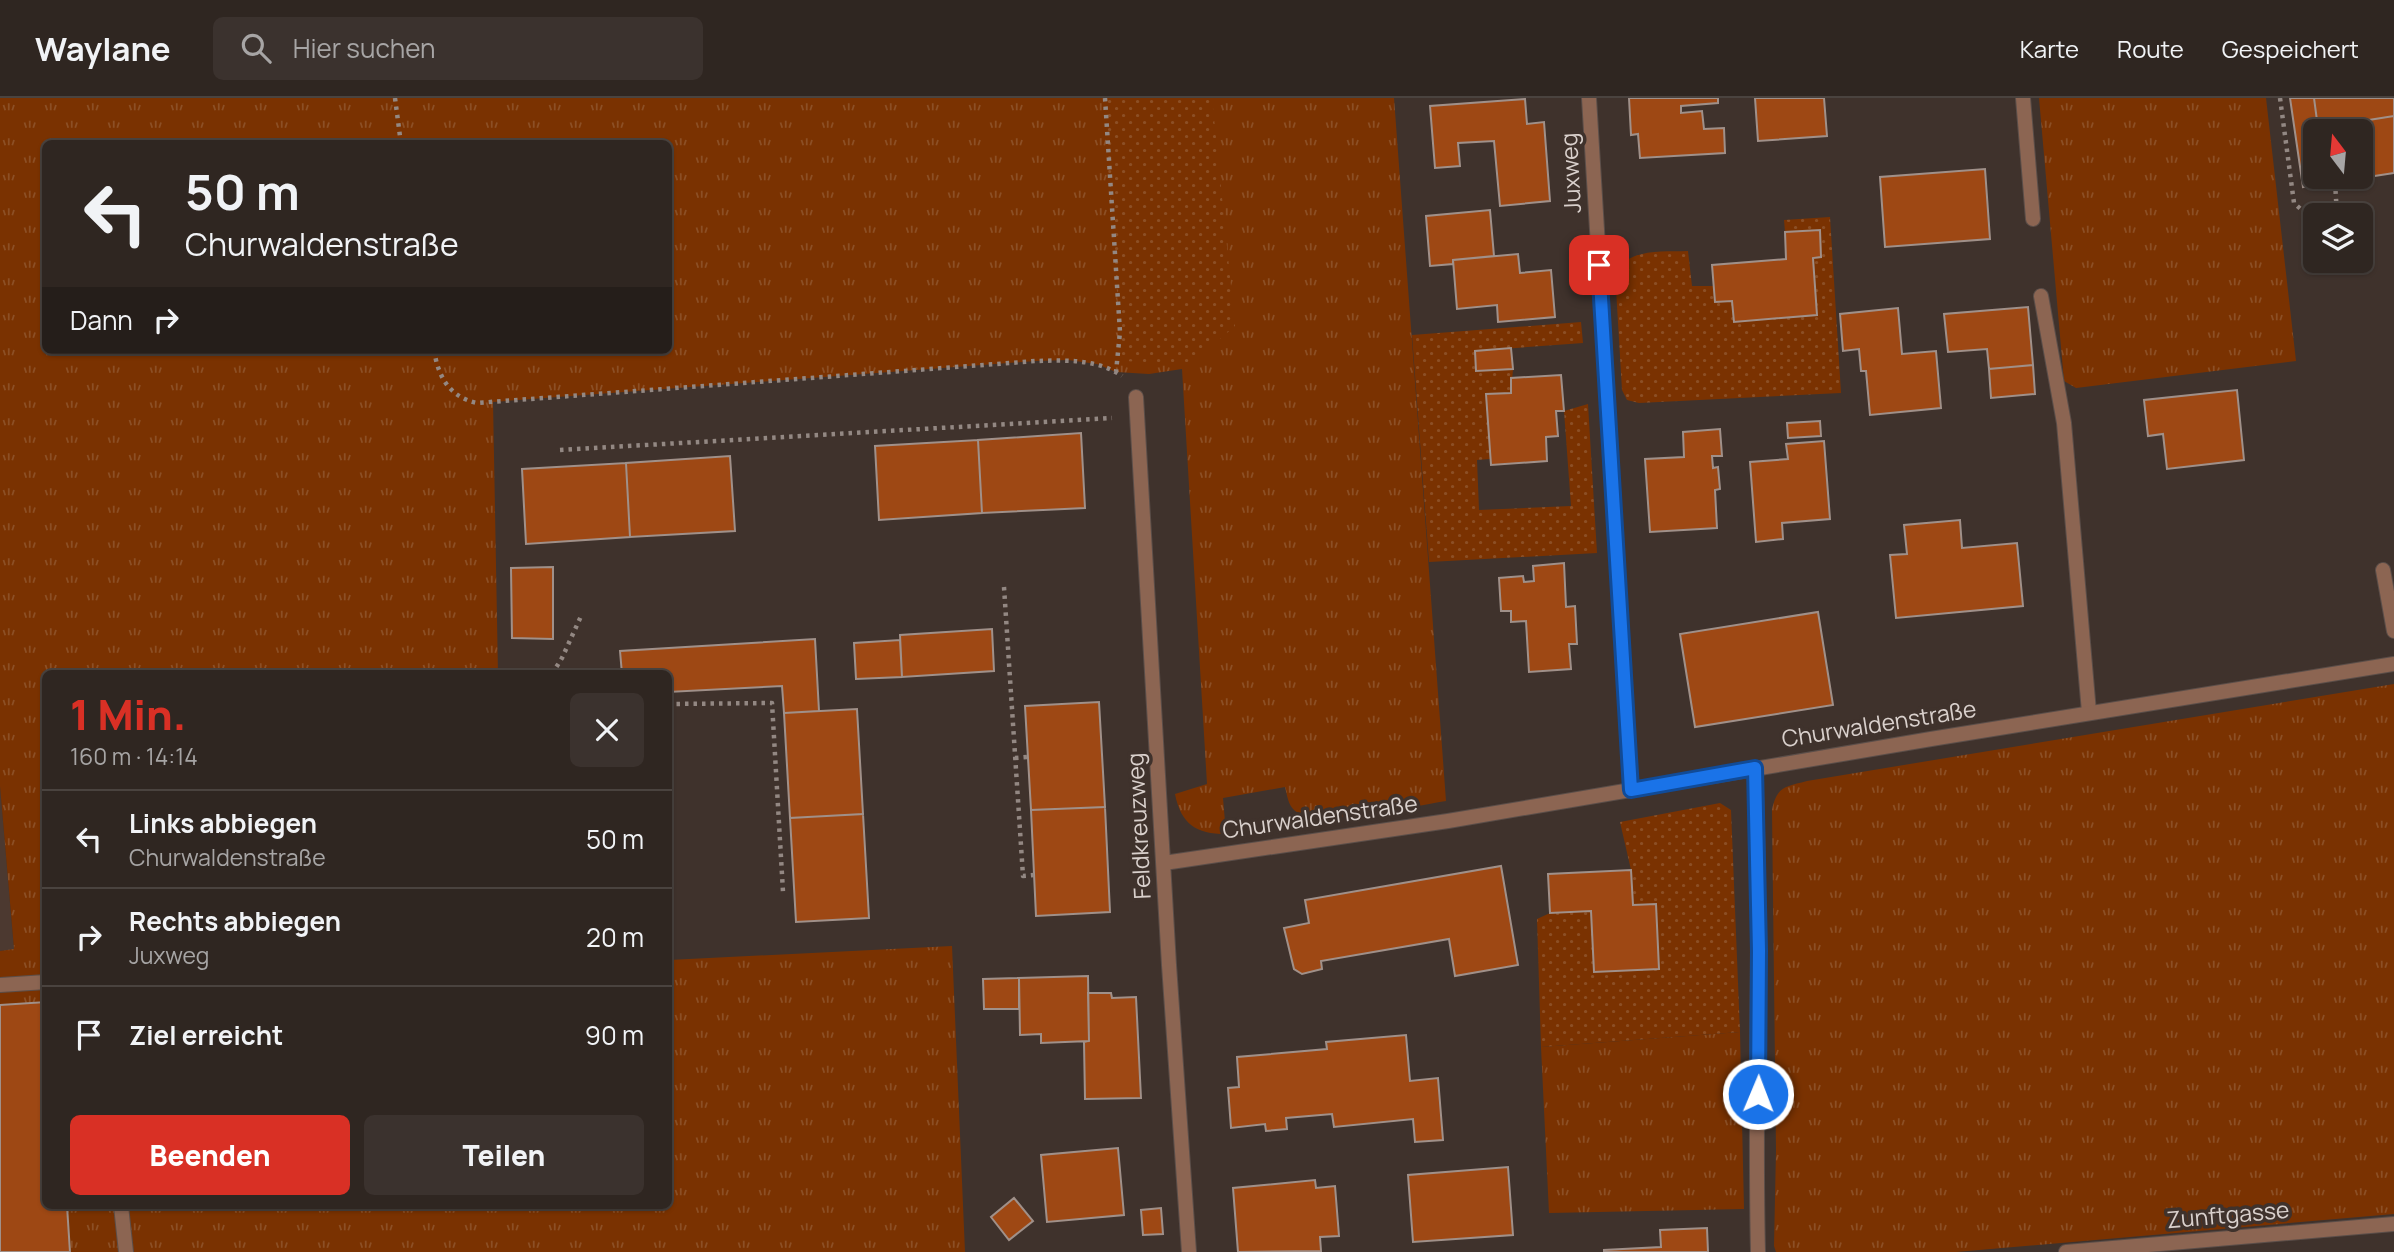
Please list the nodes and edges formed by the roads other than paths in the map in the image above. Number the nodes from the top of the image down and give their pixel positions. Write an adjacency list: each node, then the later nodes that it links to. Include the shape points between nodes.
1 (1589, 98): 11 (street, Juxweg)
2 (2024, 98): 3 (street)
3 (2033, 219)
4 (2041, 296): 9 (street, via 2064,424)
5 (1136, 397): 12 (street, Feldkreuzweg)
6 (2383, 570): 7 (street)
7 (2394, 631)
8 (2394, 664): 9 (street, Churwaldenstraße)
9 (2090, 712): 10 (street, Churwaldenstraße)
10 (1755, 768): 11 (street, Churwaldenstraße); 19 (street)
11 (1631, 790): 12 (street, Churwaldenstraße)
12 (1164, 863): 18 (street, Feldkreuzweg)
13 (42, 982): 14 (street)
14 (0, 985)
15 (121, 1209): 17 (street)
16 (2394, 1224): 20 (street, Zunftgasse)
17 (126, 1252)
18 (1189, 1252)
19 (1758, 1252)
20 (2066, 1252)

